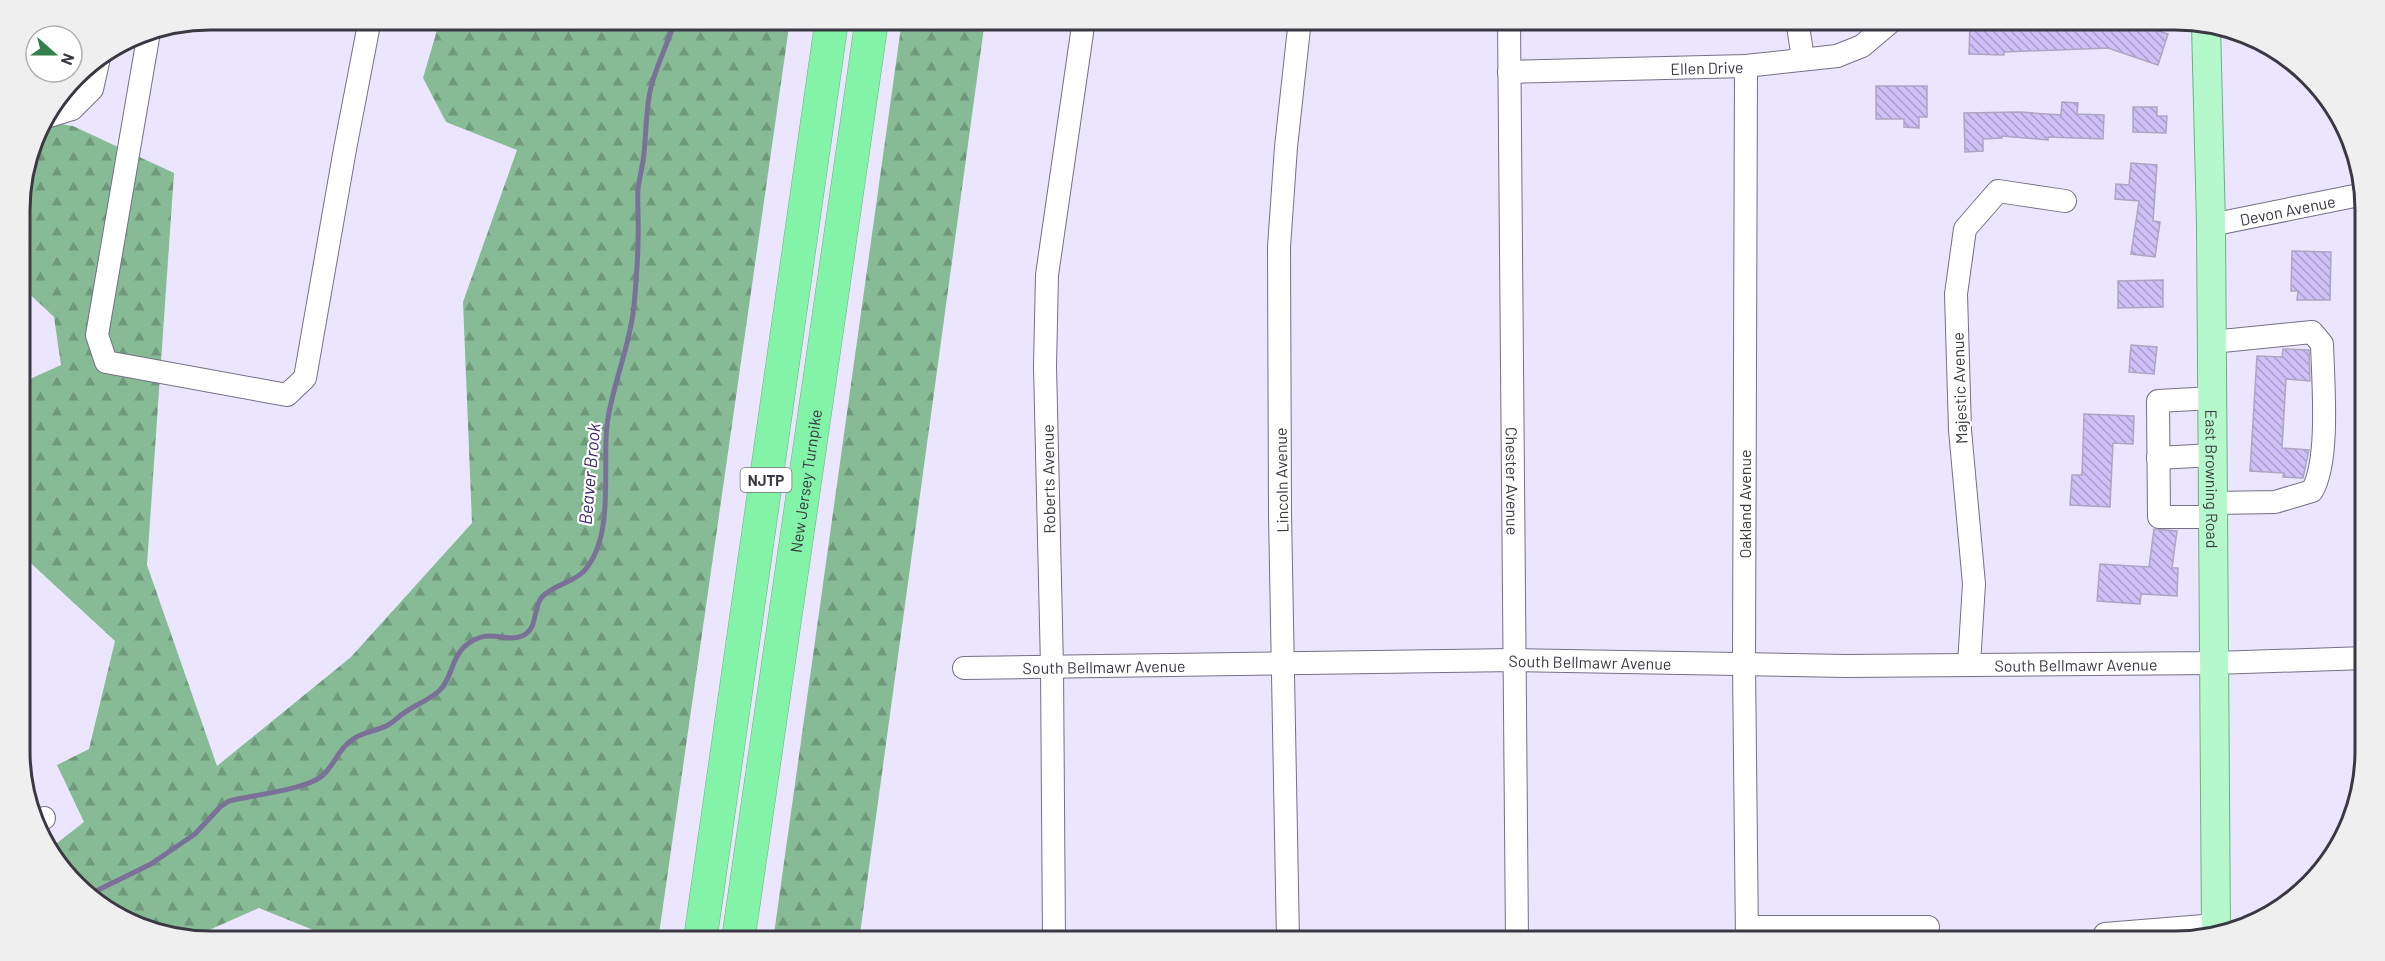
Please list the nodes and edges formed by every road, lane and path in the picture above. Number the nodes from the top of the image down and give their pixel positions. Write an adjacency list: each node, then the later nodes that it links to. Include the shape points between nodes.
1 (368, 30): 10 (street, via 305,378 287,395 106,362 97,335)
2 (831, 30): 34 (highway, NJTP)
3 (871, 30): 35 (highway, New Jersey Turnpike / NJTP)
4 (1083, 30): 30 (street, Roberts Avenue, via 1047,275 1045,366)
5 (1299, 30): 27 (street, Lincoln Avenue, via 1279,247)
6 (1509, 30): 14 (street, Chester Avenue)
7 (1799, 30): 11 (street)
8 (1882, 30): 11 (street, Ellen Drive, via 1862,46 1837,56)
9 (2206, 33): 18 (main road, East Browning Road)
10 (147, 42)
11 (1803, 58): 12 (street, Ellen Drive)
12 (1746, 66): 14 (street, Ellen Drive); 28 (street, Oakland Avenue)
13 (96, 71): 15 (street, via 92,89 72,109)
14 (1509, 72): 25 (street, Chester Avenue)
15 (58, 113)
16 (2354, 196): 18 (street, Devon Avenue)
17 (2065, 201): 29 (street, Majestic Avenue, via 1998,191 1965,229 1956,294 1960,430 1974,584)
18 (2211, 225): 19 (main road, East Browning Road)
19 (2212, 342): 20 (main road, East Browning Road); 23 (street, via 2312,332 2322,344 2323,456 2312,491 2275,502)
20 (2213, 398): 21 (main road, East Browning Road); 22 (street, via 2158,401)
21 (2213, 455): 22 (street); 23 (main road, East Browning Road)
22 (2158, 458): 23 (street, via 2159,517)
23 (2214, 510): 26 (main road, East Browning Road)
24 (2355, 657): 26 (street, South Bellmawr Avenue)
25 (1515, 660): 27 (street, South Bellmawr Avenue); 28 (street, South Bellmawr Avenue); 38 (street, Chester Avenue)
26 (2215, 663): 29 (street, South Bellmawr Avenue); 32 (main road, East Browning Road)
27 (1284, 664): 30 (street, South Bellmawr Avenue); 37 (street, Lincoln Avenue)
28 (1744, 664): 29 (street, South Bellmawr Avenue); 39 (street, Oakland Avenue)
29 (1969, 664)
30 (1052, 667): 31 (street, South Bellmawr Avenue); 36 (street, Roberts Avenue)
31 (964, 668)
32 (2216, 926)
33 (1928, 927): 40 (street)
34 (701, 931)
35 (739, 931)
36 (1054, 931)
37 (1288, 931)
38 (1517, 931)
39 (1747, 931)
40 (1825, 931)

